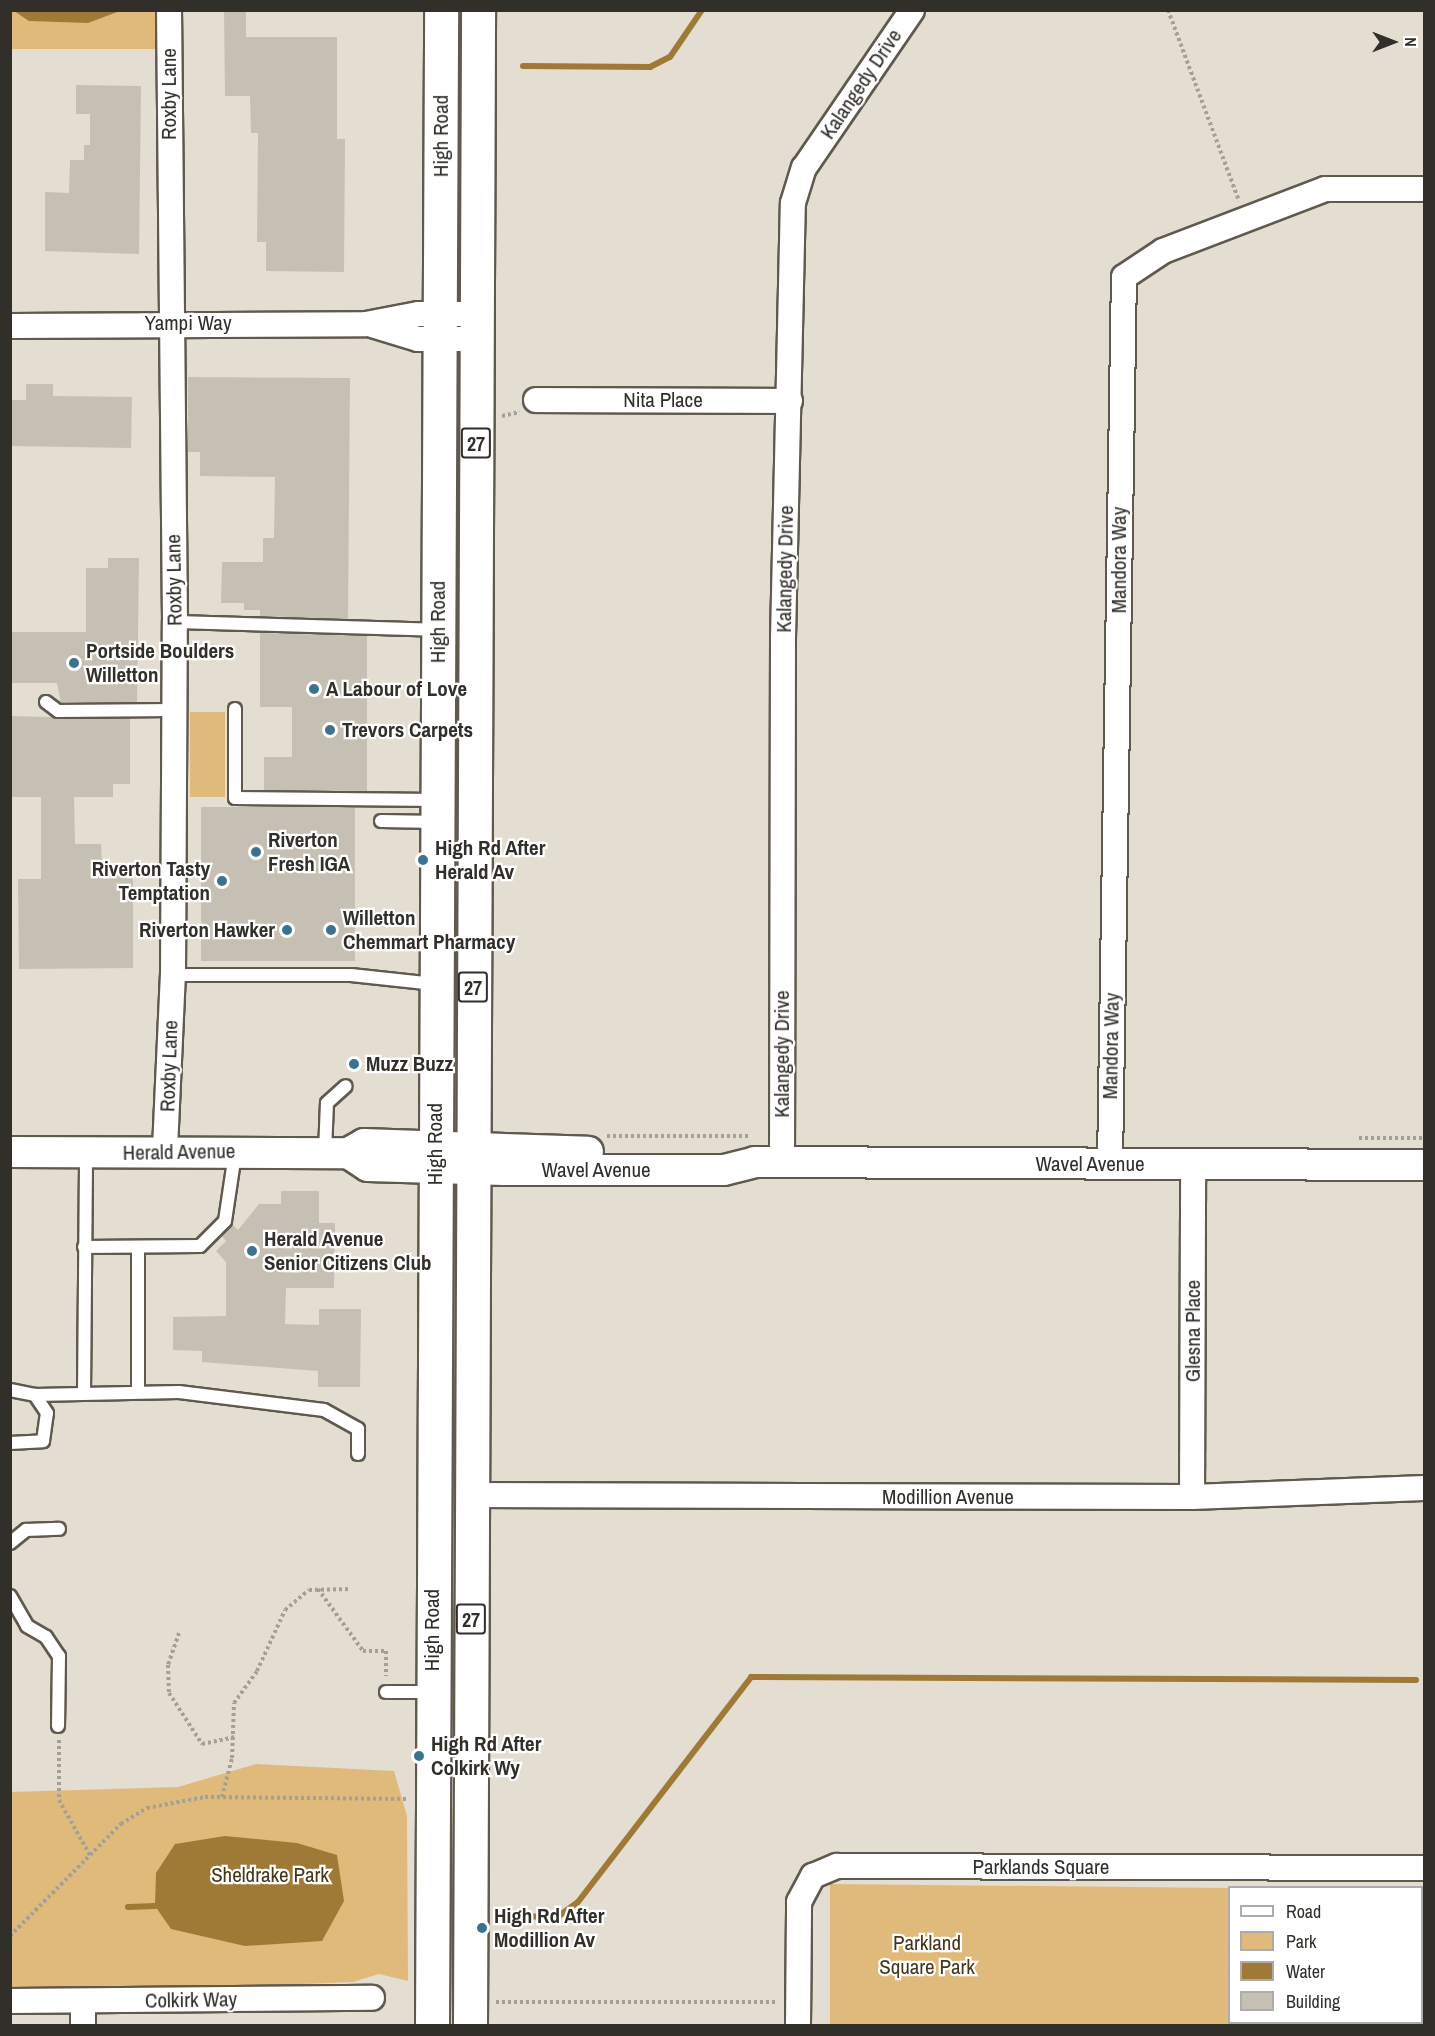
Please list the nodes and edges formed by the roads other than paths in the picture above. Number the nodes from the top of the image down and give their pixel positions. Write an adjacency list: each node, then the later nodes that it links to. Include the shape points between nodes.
1 (169, 10): 6 (street, Roxby Lane)
2 (441, 10): 8 (main road, High Road / 27)
3 (478, 10): 9 (main road, High Road / 27)
4 (912, 10): 11 (street, Kalangedy Drive, via 796,183)
5 (1425, 189): 30 (street, Mandora Way, via 1325,189 1138,262 1124,277 1119,294)
6 (168, 322): 7 (street, Yampi Way); 8 (street, Yampi Way); 12 (street, Roxby Lane)
7 (10, 326)
8 (439, 327): 9 (street, Yampi Way); 13 (main road, High Road / 27)
9 (476, 327): 29 (main road, High Road / 27)
10 (536, 400): 11 (street, Nita Place)
11 (790, 401): 27 (street, Kalangedy Drive)
12 (175, 622): 13 (lane); 16 (street, Roxby Lane, via 182,678)
13 (438, 630): 17 (main road, High Road / 27)
14 (45, 702): 16 (lane, via 58,711)
15 (235, 709): 17 (lane, via 235,798)
16 (174, 710): 19 (street, Roxby Lane)
17 (438, 811): 18 (lane); 20 (main road, High Road / 27)
18 (381, 822)
19 (173, 975): 20 (lane, via 351,975); 22 (street, Roxby Lane)
20 (436, 984): 28 (main road, High Road / 27)
21 (346, 1086): 26 (lane, via 327,1103)
22 (165, 1149): 23 (street, Herald Avenue); 25 (street, Herald Avenue)
23 (235, 1150): 26 (street, Herald Avenue); 34 (lane, via 225,1221 200,1246)
24 (10, 1152): 25 (street, Herald Avenue)
25 (86, 1153): 33 (lane)
26 (337, 1153): 28 (street, Herald Avenue, via 368,1166)
27 (764, 1154): 29 (street, Wavel Avenue); 30 (street, Wavel Avenue)
28 (435, 1156): 29 (street, Herald Avenue); 48 (main road, High Road / 27)
29 (472, 1157): 42 (main road, High Road / 27)
30 (1110, 1164): 31 (street, Wavel Avenue)
31 (1193, 1164): 32 (street, Wavel Avenue); 43 (street, Glesna Place)
32 (1425, 1165)
33 (84, 1247): 34 (lane); 37 (lane)
34 (138, 1249): 36 (lane)
35 (10, 1390): 38 (lane)
36 (138, 1392): 37 (lane); 40 (lane, via 324,1410 358,1429)
37 (84, 1393): 38 (lane)
38 (35, 1395): 39 (lane, via 47,1413 43,1441)
39 (10, 1443)
40 (358, 1454)
41 (1425, 1488): 43 (street, Modillion Avenue)
42 (471, 1495): 43 (street, Modillion Avenue); 54 (main road, High Road / 27)
43 (1192, 1497)
44 (59, 1529): 45 (lane, via 26,1530)
45 (10, 1543)
46 (10, 1596): 49 (lane, via 27,1626 46,1637 58,1656)
47 (386, 1692): 48 (lane)
48 (432, 1692): 57 (main road, High Road / 27)
49 (58, 1726)
50 (1425, 1868): 55 (street, Parklands Square, via 837,1866 813,1876 799,1902)
51 (372, 1998): 53 (street, Colkirk Way)
52 (10, 2001): 53 (street, Colkirk Way)
53 (83, 2001): 56 (street)
54 (470, 2014)
55 (799, 2014)
56 (83, 2025)
57 (432, 2025)

